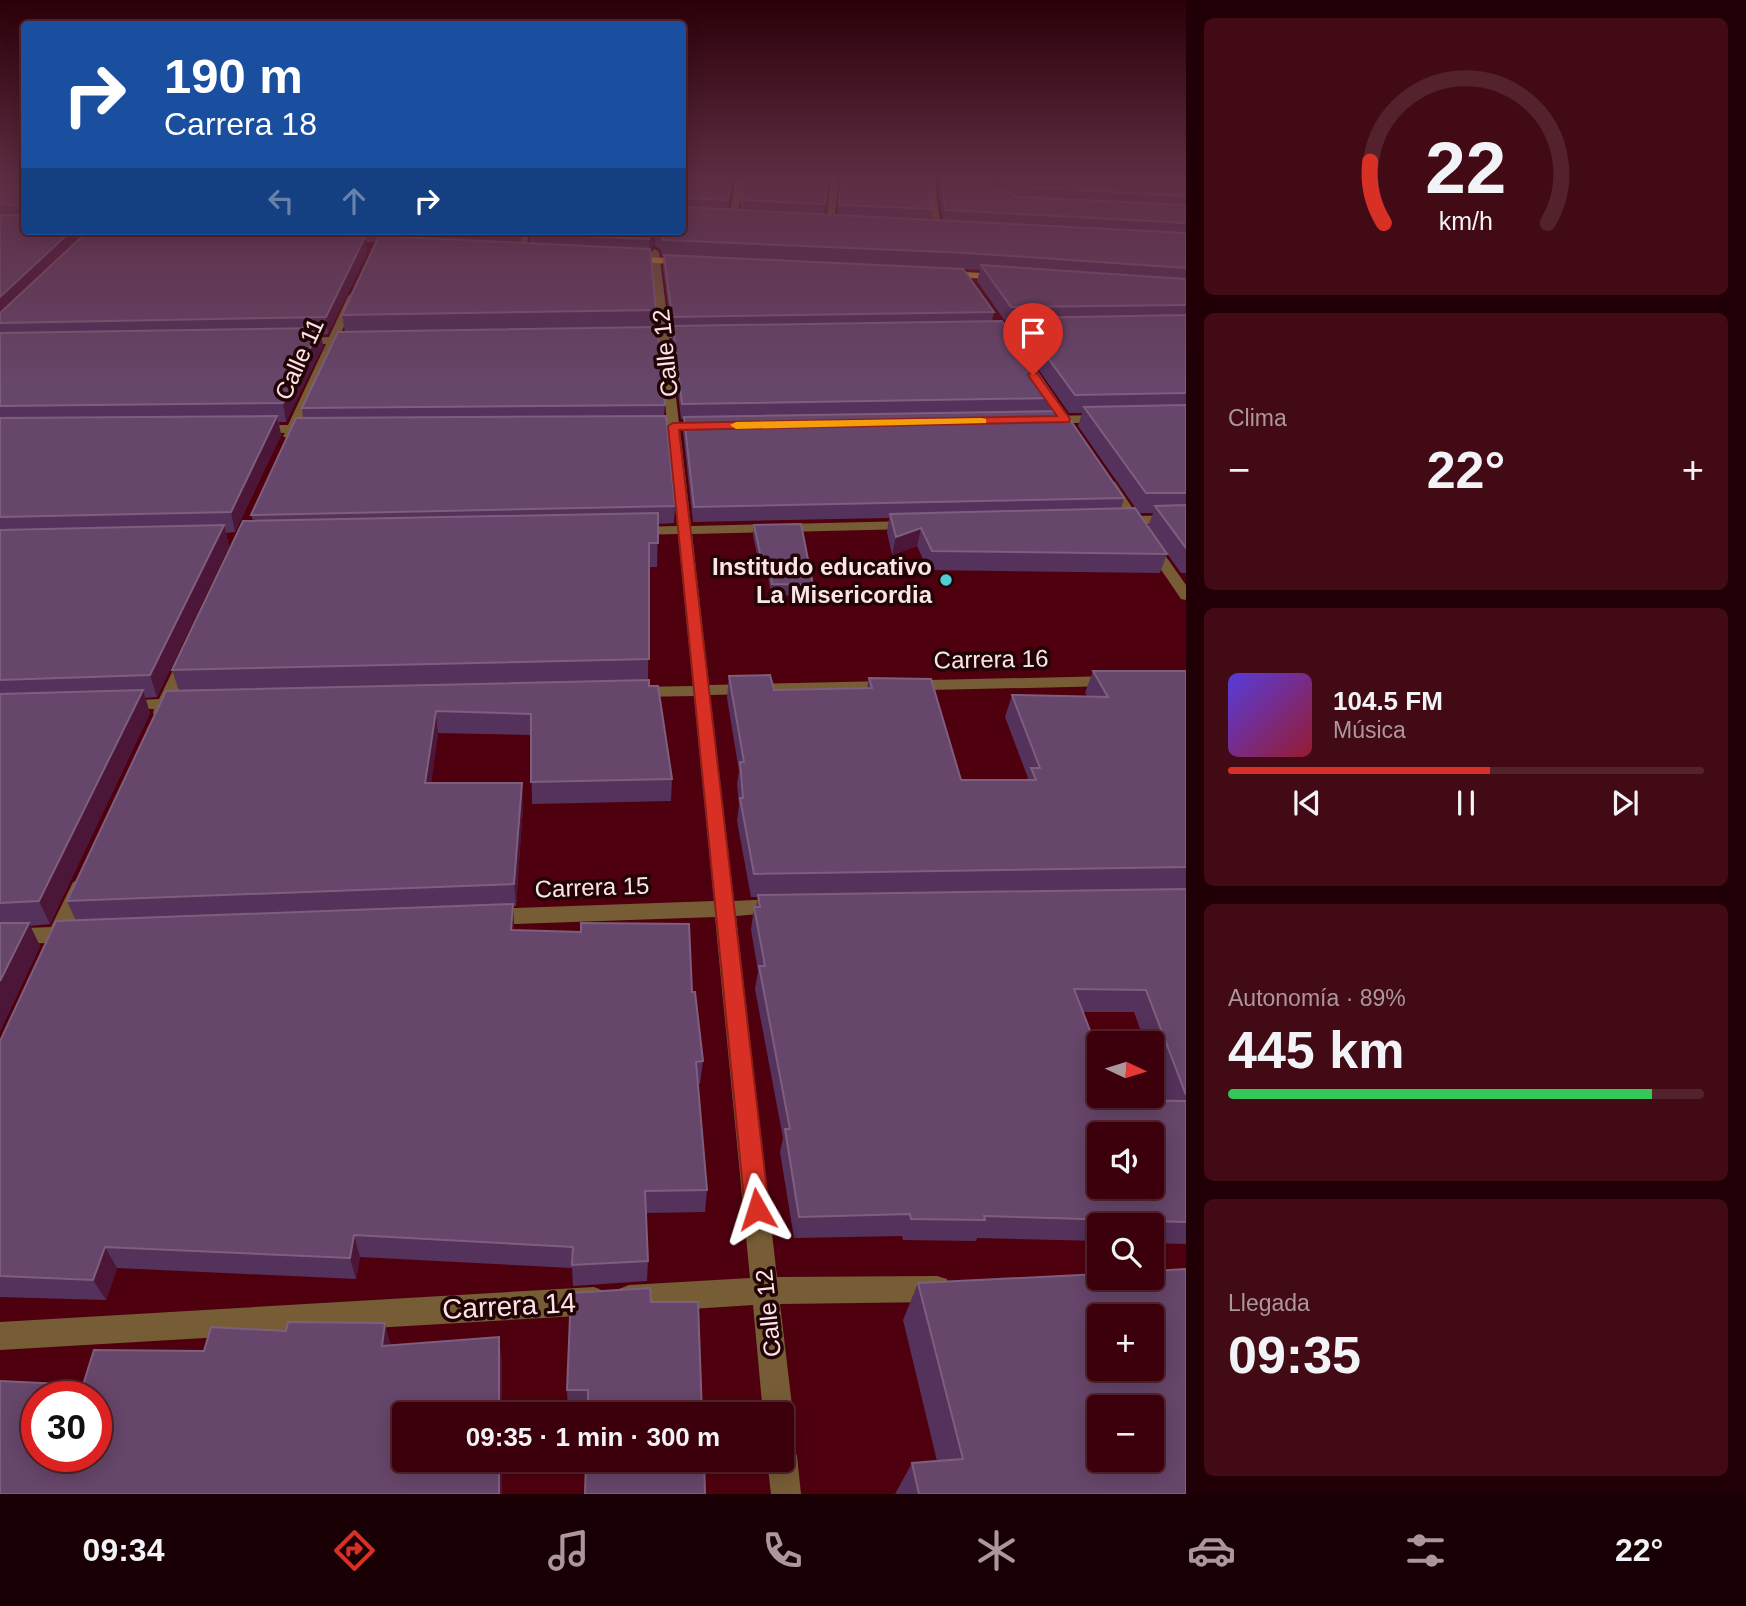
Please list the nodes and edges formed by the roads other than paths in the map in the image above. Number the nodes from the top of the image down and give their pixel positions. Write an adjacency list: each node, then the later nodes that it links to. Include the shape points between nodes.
1 (512, 245): 3 (main road)
2 (524, 245): 3 (street)
3 (523, 250): 4 (main road)
4 (536, 251)
5 (616, 254): 6 (main road)
6 (655, 256): 7 (main road); 11 (street, Calle 12)
7 (695, 258)
8 (969, 280): 8 (main road, via 1007,274 938,270)
9 (359, 283): 13 (street, Calle 11)
10 (702, 334): 11 (street)
11 (662, 335): 12 (street); 20 (street, Calle 12)
12 (620, 336)
13 (332, 340): 14 (street); 15 (street); 23 (street, Calle 11)
14 (373, 340)
15 (290, 341)
16 (1057, 408): 19 (street)
17 (1119, 418): 19 (street)
18 (1037, 420): 19 (street)
19 (1069, 425)
20 (673, 426): 21 (street); 22 (street); 32 (street, Calle 12)
21 (715, 426)
22 (632, 427)
23 (292, 429): 24 (street); 25 (street); 26 (street, Calle 11)
24 (333, 429)
25 (240, 430)
26 (281, 453)
27 (1103, 475): 29 (street)
28 (1186, 519): 29 (street)
29 (1134, 520): 30 (street); 34 (street)
30 (1107, 521)
31 (929, 524): 32 (street)
32 (684, 530): 33 (street); 37 (street, Calle 12)
33 (628, 531)
34 (1186, 596)
35 (189, 653): 40 (street)
36 (1130, 681): 37 (street, Carrera 16)
37 (700, 690): 38 (street, Carrera 16); 45 (street, Calle 12)
38 (618, 692)
39 (193, 703): 40 (street)
40 (165, 704): 41 (street); 42 (street)
41 (110, 705)
42 (154, 728)
43 (86, 874): 48 (street)
44 (792, 907): 45 (street, Carrera 15)
45 (723, 908): 46 (street, Carrera 15); 52 (street, Calle 12)
46 (474, 918)
47 (100, 933): 48 (street)
48 (58, 935): 49 (street); 50 (street)
49 (0, 937)
50 (47, 960)
51 (962, 1289): 52 (street, Carrera 14)
52 (766, 1291): 53 (street, Carrera 14); 54 (street, Calle 12)
53 (0, 1336)
54 (777, 1402)
55 (784, 1472): 56 (street)
56 (786, 1494)

